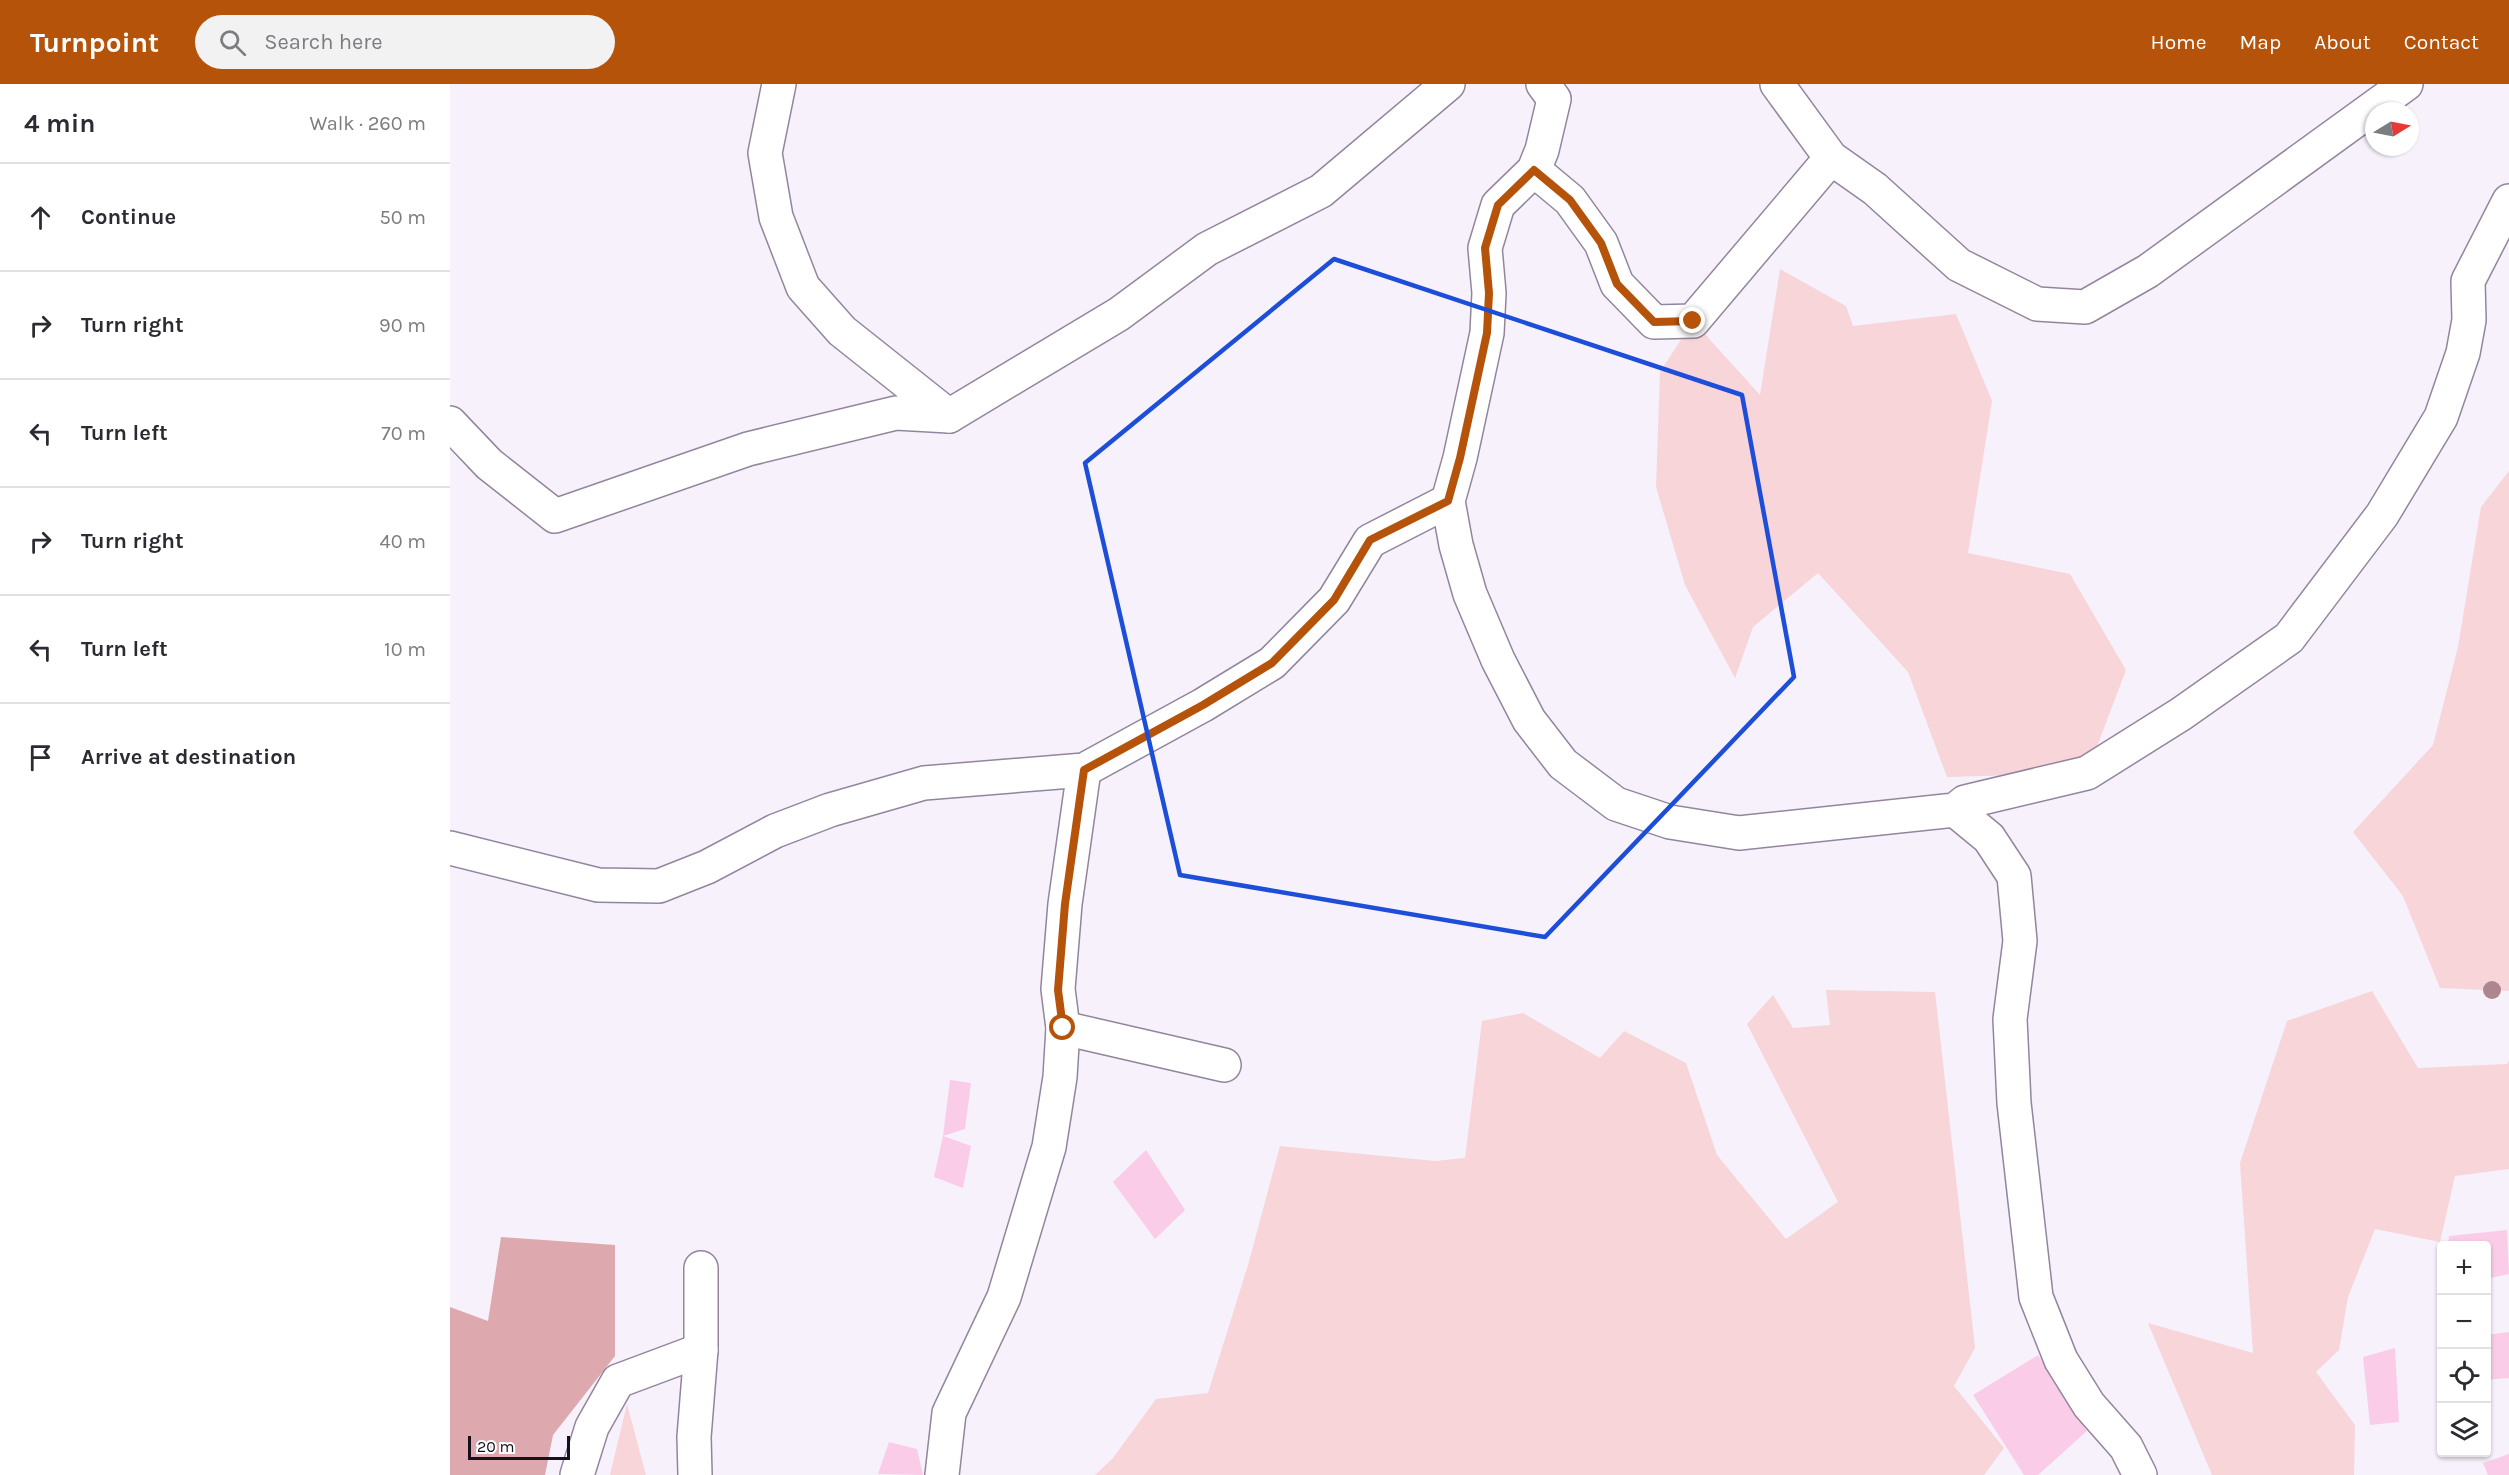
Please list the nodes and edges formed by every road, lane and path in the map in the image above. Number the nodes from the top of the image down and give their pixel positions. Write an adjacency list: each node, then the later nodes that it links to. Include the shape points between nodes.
1 (779, 84): 9 (street, via 765,153 776,217 803,287 842,331)
2 (1448, 84): 9 (street, via 1321,190 1206,249 1119,314)
3 (1543, 84): 7 (street, via 1554,99)
4 (1777, 84): 6 (street)
5 (2406, 84): 6 (street, via 2148,271 2085,307 2037,304 1959,265 1875,189)
6 (1831, 158): 7 (street, via 1693,321 1654,322 1617,284 1601,243 1570,200)
7 (1534, 170): 11 (street, via 1498,205 1485,248 1487,333)
8 (2509, 201): 13 (street, via 2468,281 2469,320 2463,353 2441,417 2382,515 2289,638 2181,714 2086,773 1965,802)
9 (950, 416): 10 (street, via 896,412 748,449 555,516 489,464)
10 (450, 423)
11 (1448, 501): 12 (street, via 1370,540 1334,600 1272,663); 13 (street, via 1470,594 1529,720 1563,764 1616,804 1670,822 1739,833)
12 (1084, 770): 14 (street, via 924,783 830,810 775,831 707,867 659,886 598,885); 15 (street, via 1065,904 1058,990)
13 (1955, 810): 22 (street, via 1989,838 2014,876 2020,941 2010,1019 2014,1103 2036,1297 2061,1360 2089,1405 2126,1447)
14 (450, 849)
15 (1063, 1028): 16 (street); 21 (street, via 1049,1147 1005,1297 949,1413)
16 (1224, 1065)
17 (701, 1268): 18 (street)
18 (700, 1350): 19 (street, via 618,1381 592,1427); 20 (street)
19 (577, 1475)
20 (695, 1475)
21 (942, 1475)
22 (2140, 1475)

